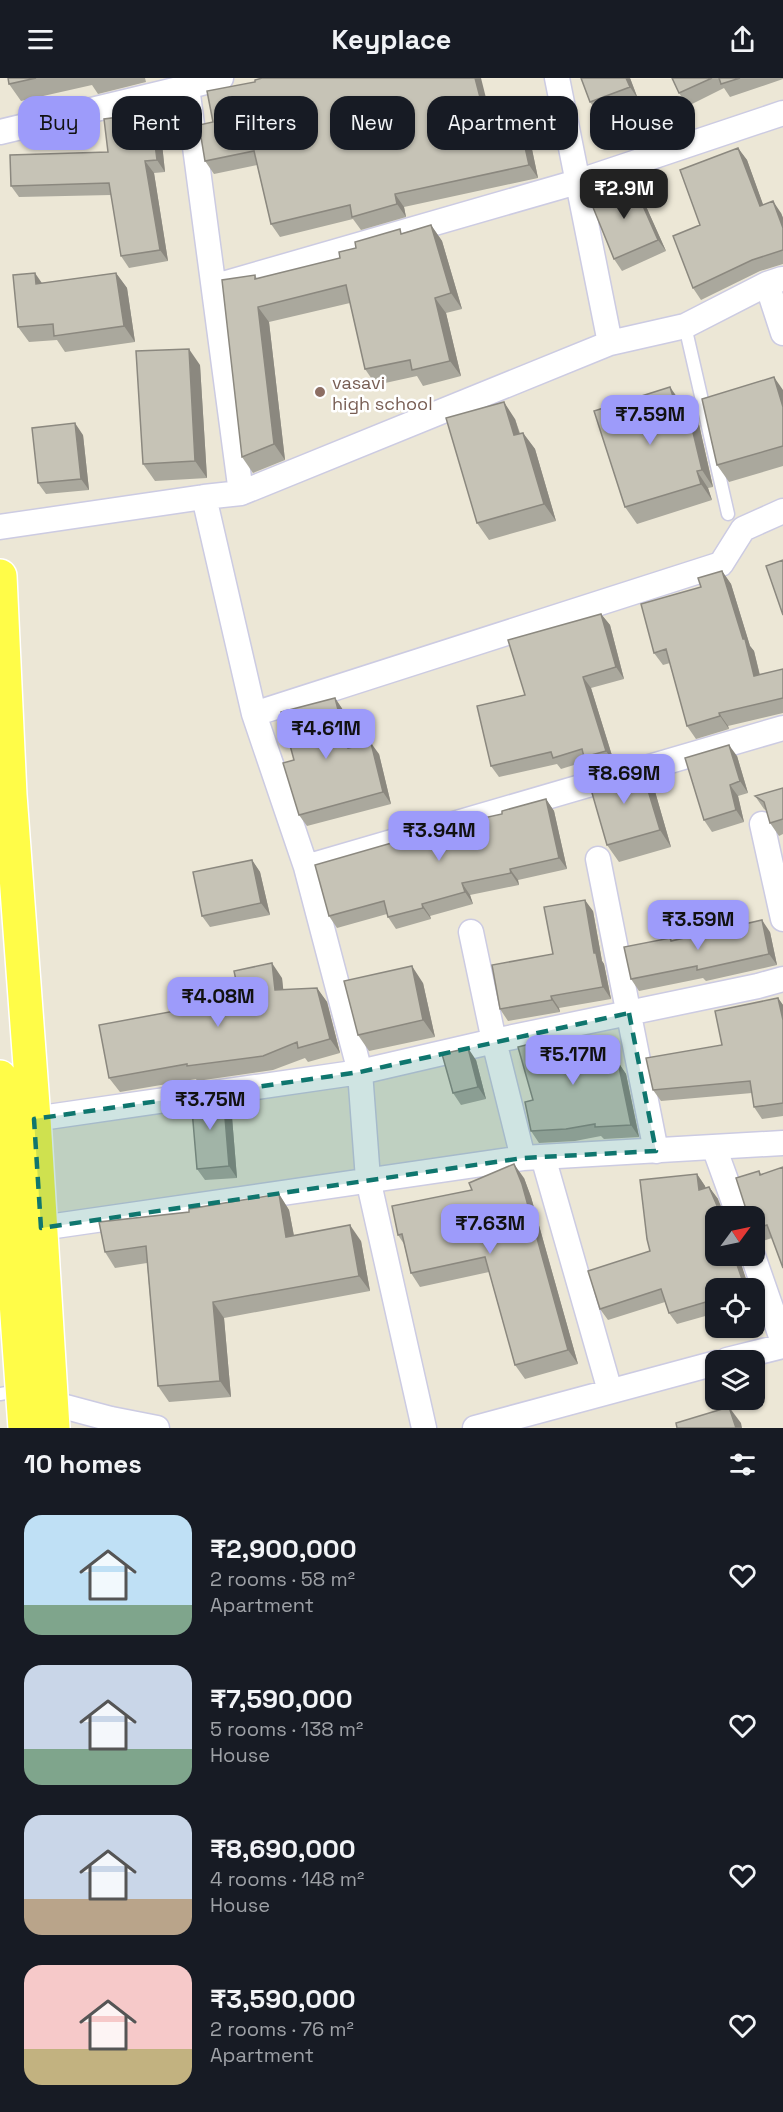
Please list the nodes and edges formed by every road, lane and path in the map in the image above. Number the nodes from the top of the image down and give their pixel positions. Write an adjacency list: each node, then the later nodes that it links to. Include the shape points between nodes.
1 (221, 78): 3 (street)
2 (557, 78): 6 (street)
3 (187, 87): 5 (street); 8 (street)
4 (783, 113): 6 (street)
5 (0, 132)
6 (577, 182): 8 (street); 11 (street)
7 (775, 281): 9 (street); 10 (street)
8 (214, 287): 12 (street)
9 (685, 326): 11 (street); 15 (lane)
10 (783, 333)
11 (610, 343): 12 (street)
12 (241, 494): 13 (street)
13 (204, 497): 16 (street); 18 (street)
14 (783, 511): 18 (street, via 744,529 722,564)
15 (728, 514)
16 (0, 526)
17 (0, 576): 30 (main road, via 10,795)
18 (254, 714): 22 (street)
19 (783, 728): 22 (street)
20 (762, 824): 23 (street)
21 (598, 859): 26 (street)
22 (306, 867): 28 (street)
23 (783, 919)
24 (471, 932): 27 (street)
25 (783, 979): 26 (street)
26 (628, 1013): 27 (street); 33 (street)
27 (494, 1041): 28 (street); 34 (street)
28 (360, 1072): 30 (street); 35 (street)
29 (0, 1077): 43 (main road)
30 (34, 1119): 37 (main road)
31 (783, 1143): 32 (street)
32 (714, 1147): 33 (street); 36 (street)
33 (656, 1151): 34 (street)
34 (533, 1158): 35 (street); 42 (street)
35 (368, 1179): 37 (street); 46 (street)
36 (735, 1206)
37 (41, 1228): 43 (main road)
38 (756, 1266): 39 (street)
39 (783, 1344): 40 (street)
40 (762, 1350)
41 (705, 1367): 42 (street)
42 (610, 1391): 47 (street)
43 (32, 1403): 44 (main road); 45 (street)
44 (25, 1428)
45 (157, 1428)
46 (424, 1428)
47 (475, 1428)

